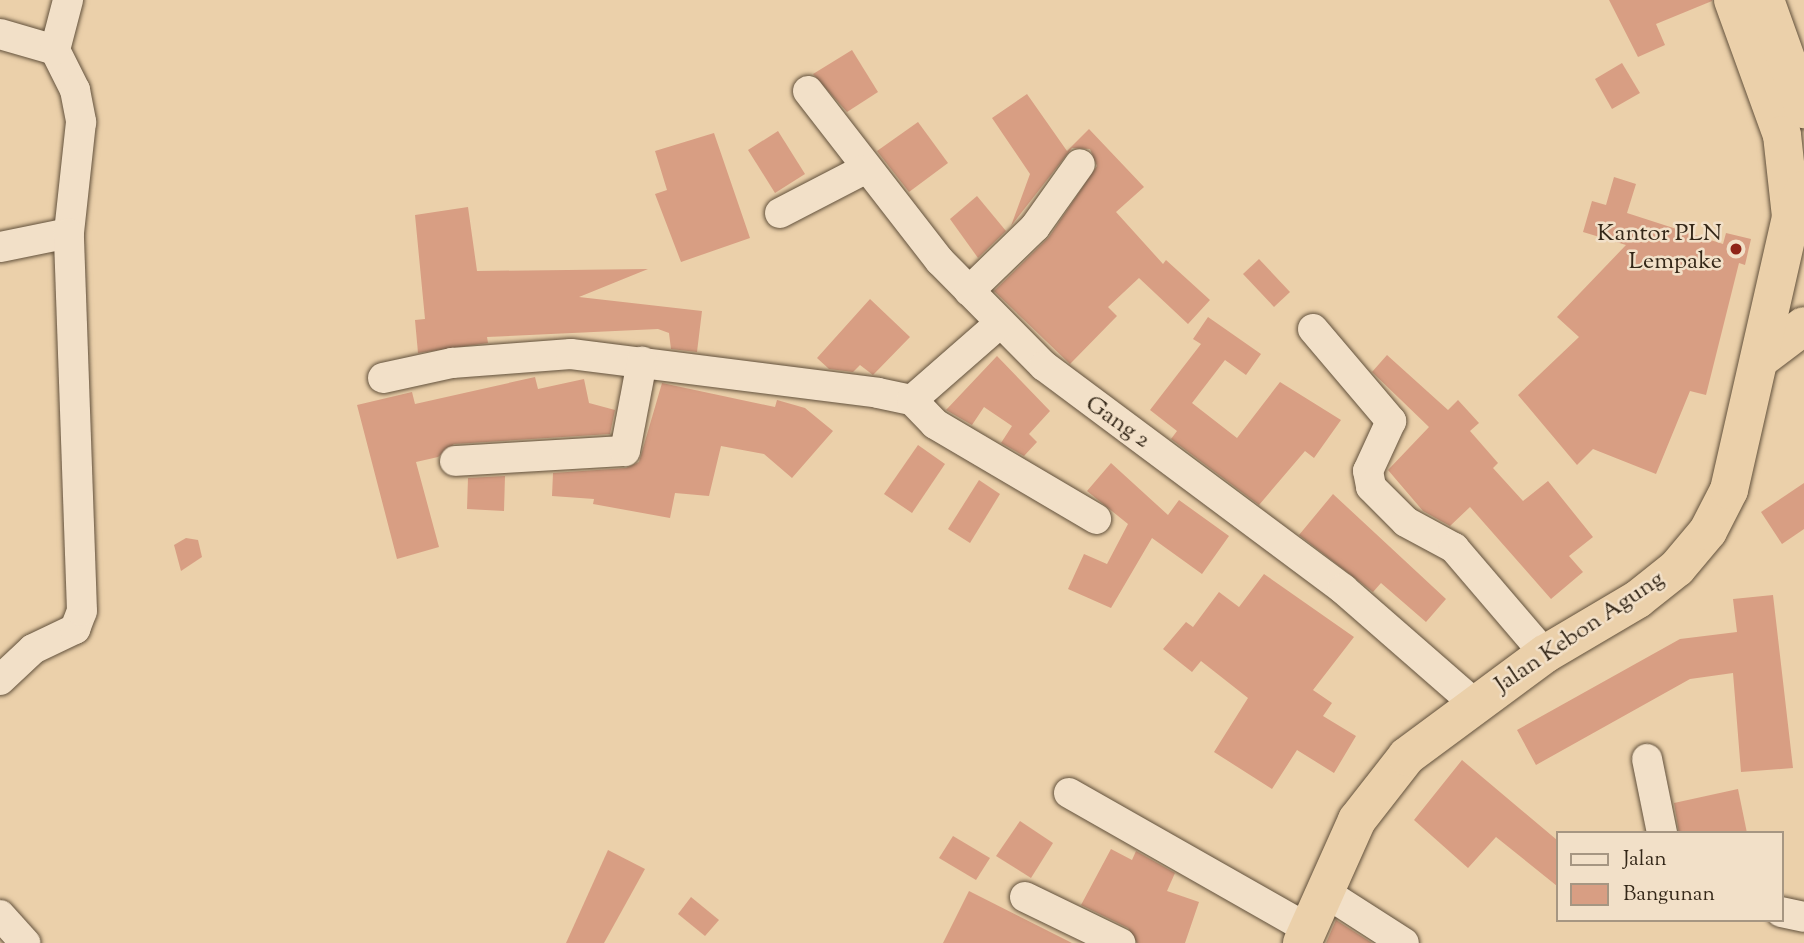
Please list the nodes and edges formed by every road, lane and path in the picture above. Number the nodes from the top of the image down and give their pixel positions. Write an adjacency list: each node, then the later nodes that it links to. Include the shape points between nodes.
1 (68, 0): 5 (street)
2 (1733, 0): 7 (highway)
3 (1765, 0): 7 (highway)
4 (0, 34): 5 (street)
5 (55, 50): 12 (street, via 75,90 81,122)
6 (808, 91): 9 (street, Gang 2)
7 (1793, 134): 10 (highway, Jalan Kebon Agung)
8 (1080, 164): 14 (street, via 1035,227)
9 (863, 170): 11 (street); 14 (street, Gang 2)
10 (1797, 204): 18 (highway, Jalan Kebon Agung)
11 (780, 213)
12 (69, 233): 13 (street); 25 (street, via 82,611 75,629 33,649)
13 (0, 247)
14 (969, 291): 15 (street, Gang 2)
15 (1000, 323): 21 (street); 26 (street, Gang 2, via 1077,395 1343,589)
16 (1804, 326): 18 (highway)
17 (1312, 329): 24 (street, via 1391,421 1368,471 1371,487 1406,522 1454,548)
18 (1763, 357): 24 (highway, Jalan Kebon Agung, via 1729,489 1708,531 1677,568 1637,599)
19 (642, 362): 20 (street, via 571,354 452,363); 21 (street); 22 (street, via 625,451)
20 (383, 377)
21 (912, 400): 23 (street, via 935,424)
22 (455, 461)
23 (1096, 519)
24 (1545, 654): 26 (highway, Jalan Kebon Agung)
25 (0, 680)
26 (1475, 704): 30 (highway, Jalan Kebon Agung, via 1407,756 1379,788)
27 (1647, 759): 29 (street)
28 (1069, 793): 35 (street)
29 (1662, 831)
30 (1322, 891): 35 (highway, Jalan Kebon Agung); 38 (street)
31 (1025, 897): 37 (street)
32 (1783, 912): 34 (street)
33 (0, 915): 36 (street)
34 (1804, 917)
35 (1304, 936)
36 (25, 943)
37 (1120, 943)
38 (1404, 943)

